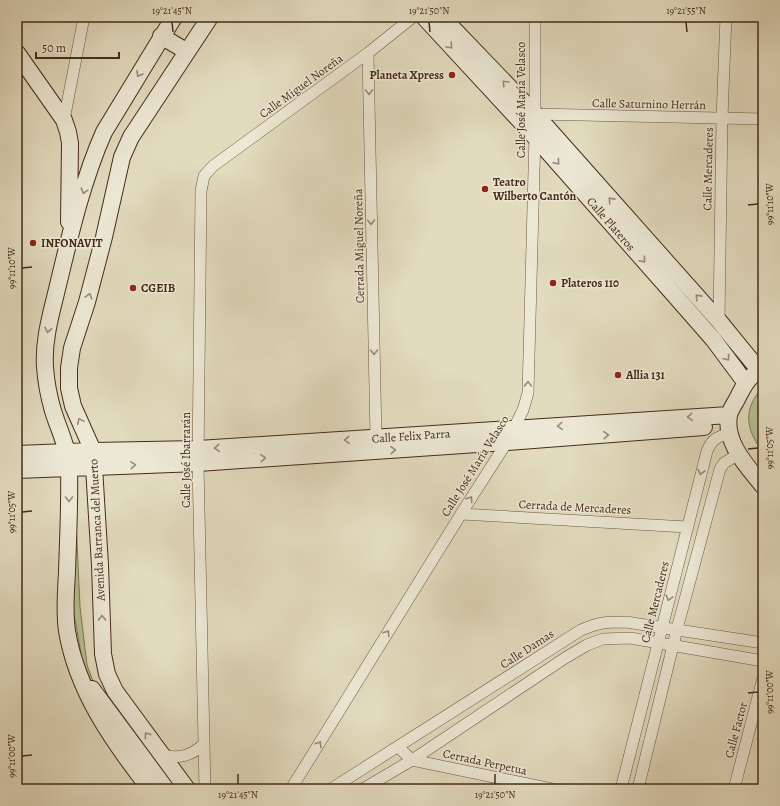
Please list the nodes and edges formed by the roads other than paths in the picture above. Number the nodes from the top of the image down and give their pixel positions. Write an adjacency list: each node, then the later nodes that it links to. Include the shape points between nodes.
1 (84, 17): 16 (street)
2 (174, 17): 9 (street, Avenida Barranca del Muerto)
3 (210, 17): 10 (street, Avenida Barranca del Muerto)
4 (413, 17): 12 (street, Calle Miguel Noreña)
5 (424, 17): 17 (street, Calle Plateros, one-way to 17)
6 (442, 17): 13 (street, Calle Plateros, one-way to 6)
7 (534, 17): 13 (street, Calle José María Velasco)
8 (726, 17): 14 (street, Calle Mercaderes)
9 (161, 36): 10 (street); 19 (street, Avenida Barranca del Muerto, one-way to 19, via 104,132)
10 (186, 51): 27 (street, Avenida Barranca del Muerto, one-way to 10, via 73,406 70,368 72,348 87,302 122,157 131,137)
11 (17, 53): 16 (street)
12 (368, 53): 18 (street, Calle Miguel Noreña, via 213,166); 25 (street, Cerrada Miguel Noreña, one-way to 25)
13 (535, 114): 14 (street, Calle Saturnino Herrán); 17 (street, Calle José María Velasco); 20 (street, Calle Plateros, one-way to 13)
14 (722, 118): 15 (street, Calle Saturnino Herrán); 20 (street, Calle Mercaderes)
15 (763, 119)
16 (64, 120): 19 (street, via 70,143)
17 (535, 137): 22 (street, Calle Plateros, one-way to 22, via 713,339); 24 (street, Calle José María Velasco, one-way to 17, via 524,410 528,392)
18 (204, 176): 30 (street, Calle José Ibarrarán)
19 (69, 239): 31 (street, Avenida Barranca del Muerto, one-way to 31, via 46,338 45,365 47,388)
20 (719, 321): 21 (street, Calle Plateros)
21 (761, 369): 22 (street, Calle Plateros)
22 (745, 382): 23 (street, Calle Plateros)
23 (729, 424): 24 (street, Calle Felix Parra, one-way to 24); 26 (street, Calle Felix Parra, one-way to 23); 29 (street); 36 (street, Calle Mercaderes, one-way to 36, via 709,447)
24 (515, 428): 25 (street, Calle Felix Parra); 26 (street, Calle José María Velasco)
25 (376, 438): 30 (street, Calle Felix Parra, one-way to 30)
26 (507, 442): 30 (street, Calle Felix Parra, one-way to 26); 35 (street, Calle José María Velasco, one-way to 26)
27 (93, 451): 30 (street, Calle Felix Parra); 31 (street, Calle Felix Parra); 32 (street, Avenida Barranca del Muerto)
28 (17, 454): 31 (street)
29 (739, 454): 34 (street); 38 (street, via 724,463 720,469)
30 (198, 456): 32 (street, Calle Felix Parra, one-way to 30); 45 (street, Calle José Ibarrarán)
31 (68, 460): 32 (street, Calle Felix Parra); 33 (street); 43 (street, Avenida Barranca del Muerto, one-way to 43, via 65,609 71,650)
32 (102, 466): 47 (street, Avenida Barranca del Muerto, one-way to 32, via 115,691 107,674 103,654 95,497)
33 (17, 470)
34 (763, 486)
35 (460, 514): 36 (street, Cerrada de Mercaderes); 49 (street, Calle José María Velasco, one-way to 35)
36 (688, 527): 37 (street, Calle Mercaderes, one-way to 37)
37 (662, 627): 38 (street, Calle Damas); 39 (street, Calle Mercaderes); 46 (street, Calle Damas, via 609,622 581,630)
38 (677, 630): 40 (street, Calle Damas); 41 (street)
39 (658, 642): 41 (street); 48 (street, via 615,638 587,645); 59 (street, Calle Mercaderes)
40 (763, 643)
41 (673, 645): 42 (street); 60 (street)
42 (763, 661)
43 (80, 677): 50 (street, Avenida Barranca del Muerto, via 95,711); 51 (street, via 95,693)
44 (763, 678): 61 (street, Calle Factor)
45 (204, 744): 47 (street, via 185,756); 53 (street, Calle José Ibarrarán)
46 (398, 747): 48 (street); 56 (street, Calle Damas)
47 (162, 755): 52 (street, Avenida Barranca del Muerto)
48 (412, 760): 57 (street); 58 (street, Cerrada Perpetua)
49 (304, 768): 54 (street, Calle José María Velasco); 55 (street)
50 (150, 789)
51 (166, 789)
52 (187, 789)
53 (205, 789)
54 (291, 789)
55 (300, 789)
56 (331, 789)
57 (363, 789)
58 (552, 789)
59 (621, 789)
60 (638, 789)
61 (734, 789)

